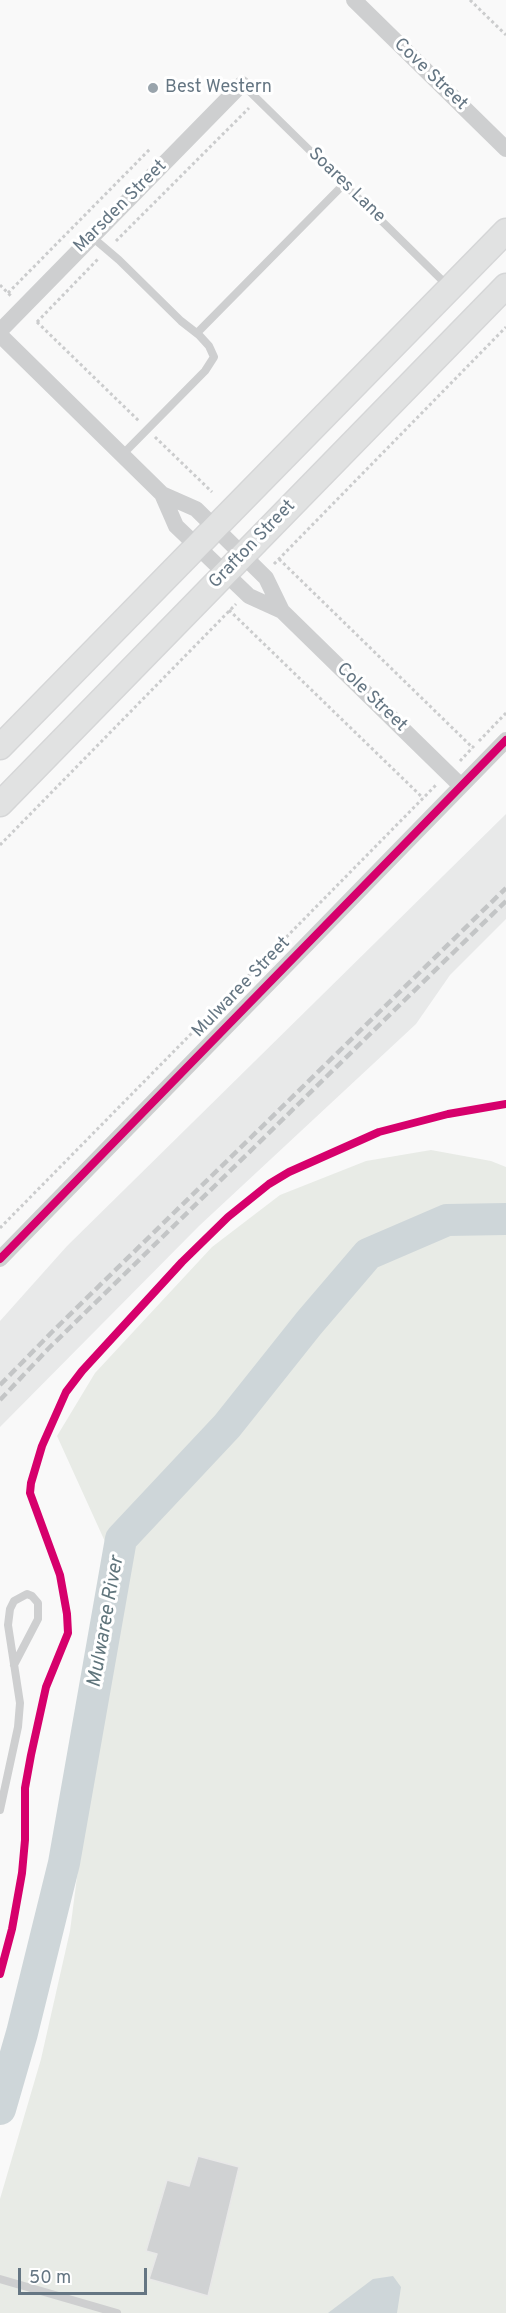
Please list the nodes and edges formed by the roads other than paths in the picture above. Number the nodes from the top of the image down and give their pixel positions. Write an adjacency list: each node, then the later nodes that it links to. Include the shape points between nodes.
1 (354, 0): 3 (street, Cove Street)
2 (242, 84): 4 (lane, Soares Lane); 6 (street, Marsden Street)
3 (506, 149)
4 (344, 184): 8 (lane, Soares Lane); 10 (lane)
5 (506, 231): 8 (street)
6 (92, 237): 9 (street, Marsden Street); 10 (lane)
7 (506, 286): 15 (street, Grafton Street)
8 (450, 288): 13 (street)
9 (0, 333): 11 (street, Cole Street)
10 (197, 333): 11 (lane, via 212,350 214,360)
11 (122, 455): 12 (street, Cole Street)
12 (162, 494): 13 (street, Cole Street, via 195,508); 14 (street, Cole Street, via 176,526)
13 (214, 527): 14 (street); 15 (street, Cole Street)
14 (196, 545): 16 (street, Cole Street); 19 (street)
15 (243, 555): 16 (street, Grafton Street); 17 (street, Cole Street, via 266,578)
16 (226, 573): 17 (street, Cole Street, via 249,596); 21 (street, Grafton Street)
17 (282, 611): 20 (street, Cole Street)
18 (506, 740): 20 (street, Mulwaree Street)
19 (0, 747)
20 (461, 786): 22 (street, Mulwaree Street)
21 (0, 804)
22 (0, 1259)
23 (14, 1665): 23 (lane, via 8,1625 10,1609 14,1601 27,1594 38,1603 38,1619); 24 (lane, via 20,1703 18,1727)
24 (0, 1810)
25 (0, 2279): 26 (lane)
26 (117, 2313)

